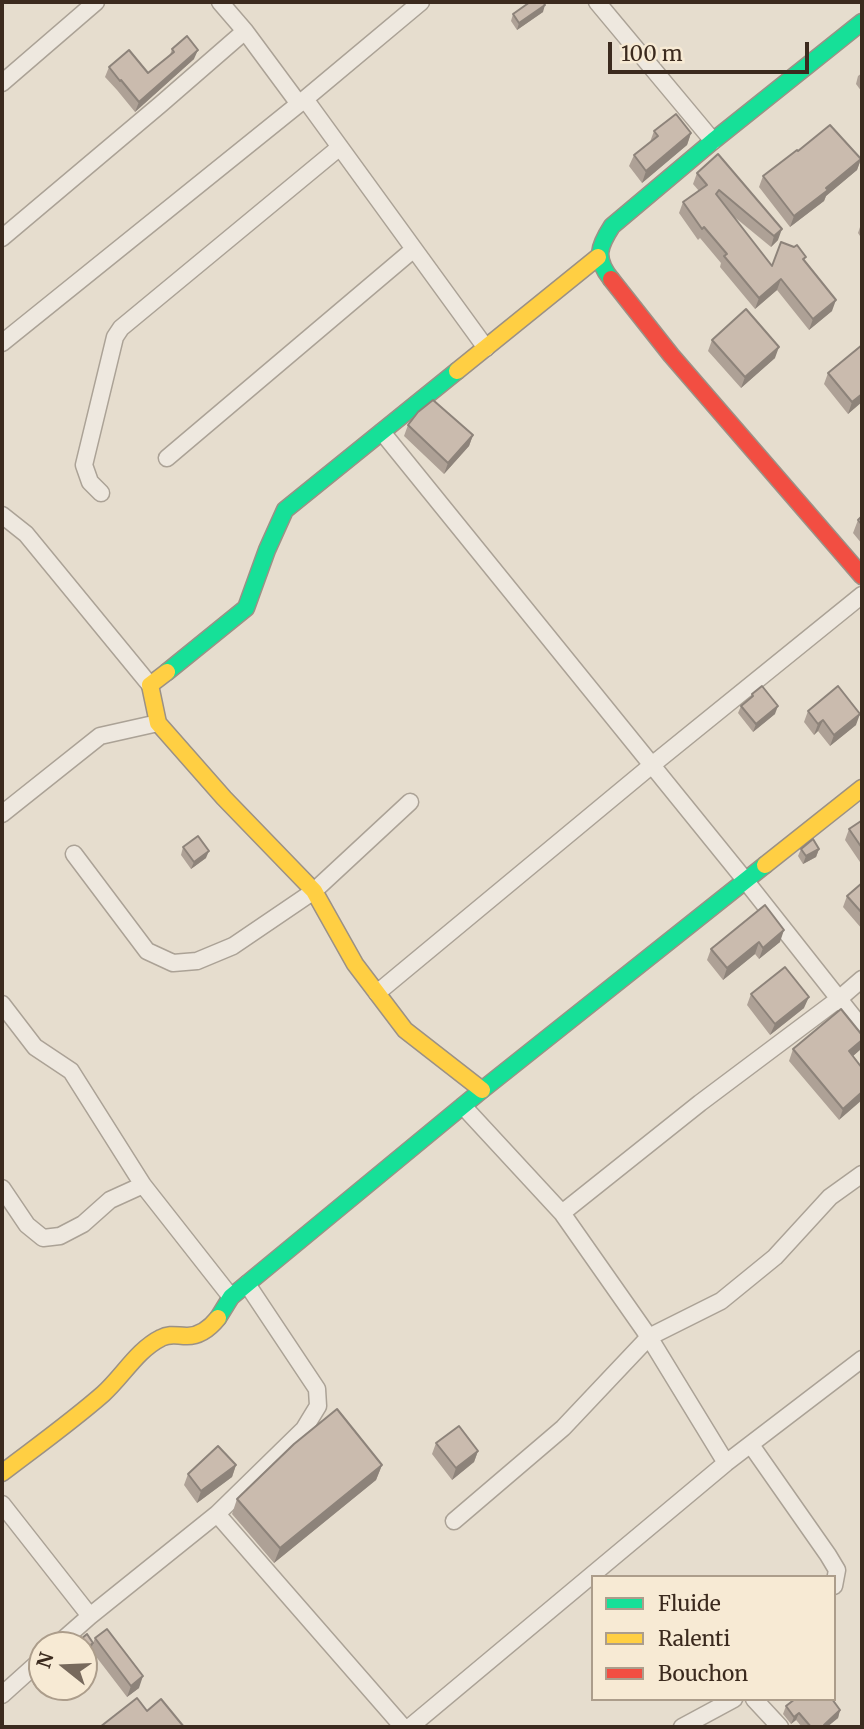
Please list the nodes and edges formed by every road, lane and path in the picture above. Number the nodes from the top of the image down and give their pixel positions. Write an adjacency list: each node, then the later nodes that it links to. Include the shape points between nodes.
1 (96, 2): 7 (street)
2 (220, 2): 6 (street)
3 (597, 2): 9 (street)
4 (413, 4): 8 (street)
5 (862, 22): 9 (street)
6 (245, 31): 8 (street); 11 (street)
7 (2, 83)
8 (302, 102): 10 (street); 14 (street)
9 (713, 141): 13 (street, via 612,226)
10 (340, 147): 12 (street); 18 (street, via 121,328 83,465)
11 (2, 238)
12 (414, 249): 15 (street); 17 (street)
13 (598, 257): 15 (street); 20 (street, via 671,355)
14 (3, 341)
15 (486, 348): 16 (street)
16 (382, 432): 22 (street, via 285,510 246,608); 24 (street)
17 (167, 458)
18 (101, 494)
19 (2, 515): 22 (street, via 26,534)
20 (862, 576)
21 (862, 595): 24 (street)
22 (150, 685): 23 (street)
23 (158, 723): 27 (street, via 100,736); 30 (street)
24 (652, 765): 29 (street); 32 (street)
25 (862, 788): 29 (street)
26 (410, 802): 30 (street)
27 (2, 814)
28 (74, 854): 30 (street, via 146,951 173,963 197,961 233,946)
29 (745, 880): 33 (street); 36 (street)
30 (314, 891): 32 (street)
31 (862, 979): 33 (street)
32 (377, 993): 36 (street, via 405,1030)
33 (840, 998): 35 (street); 41 (street)
34 (2, 1004): 39 (street, via 35,1046 71,1072)
35 (862, 1028)
36 (482, 1090): 37 (street)
37 (463, 1106): 41 (street); 42 (street)
38 (862, 1174): 44 (street, via 831,1197 775,1257 721,1301)
39 (142, 1185): 40 (street, via 110,1200 83,1224 60,1236 43,1238 27,1226); 43 (street)
40 (2, 1188)
41 (562, 1213): 44 (street)
42 (247, 1284): 43 (street); 50 (street, via 317,1389 318,1406 304,1429)
43 (231, 1297): 48 (street, via 217,1322 204,1331 160,1337 107,1391)
44 (649, 1337): 47 (street); 51 (street, via 563,1427)
45 (862, 1359): 46 (street)
46 (751, 1445): 47 (street); 53 (street, via 828,1555)
47 (726, 1463): 52 (street)
48 (2, 1473)
49 (2, 1504): 55 (street)
50 (217, 1514): 55 (street); 61 (street)
51 (454, 1521)
52 (592, 1575)
53 (836, 1575)
54 (591, 1576): 62 (street)
55 (90, 1616): 56 (street)
56 (73, 1631)
57 (28, 1671): 58 (street)
58 (2, 1695)
59 (730, 1701): 63 (street)
60 (756, 1701): 64 (street)
61 (403, 1727)
62 (410, 1727)
63 (682, 1727)
64 (780, 1727)

